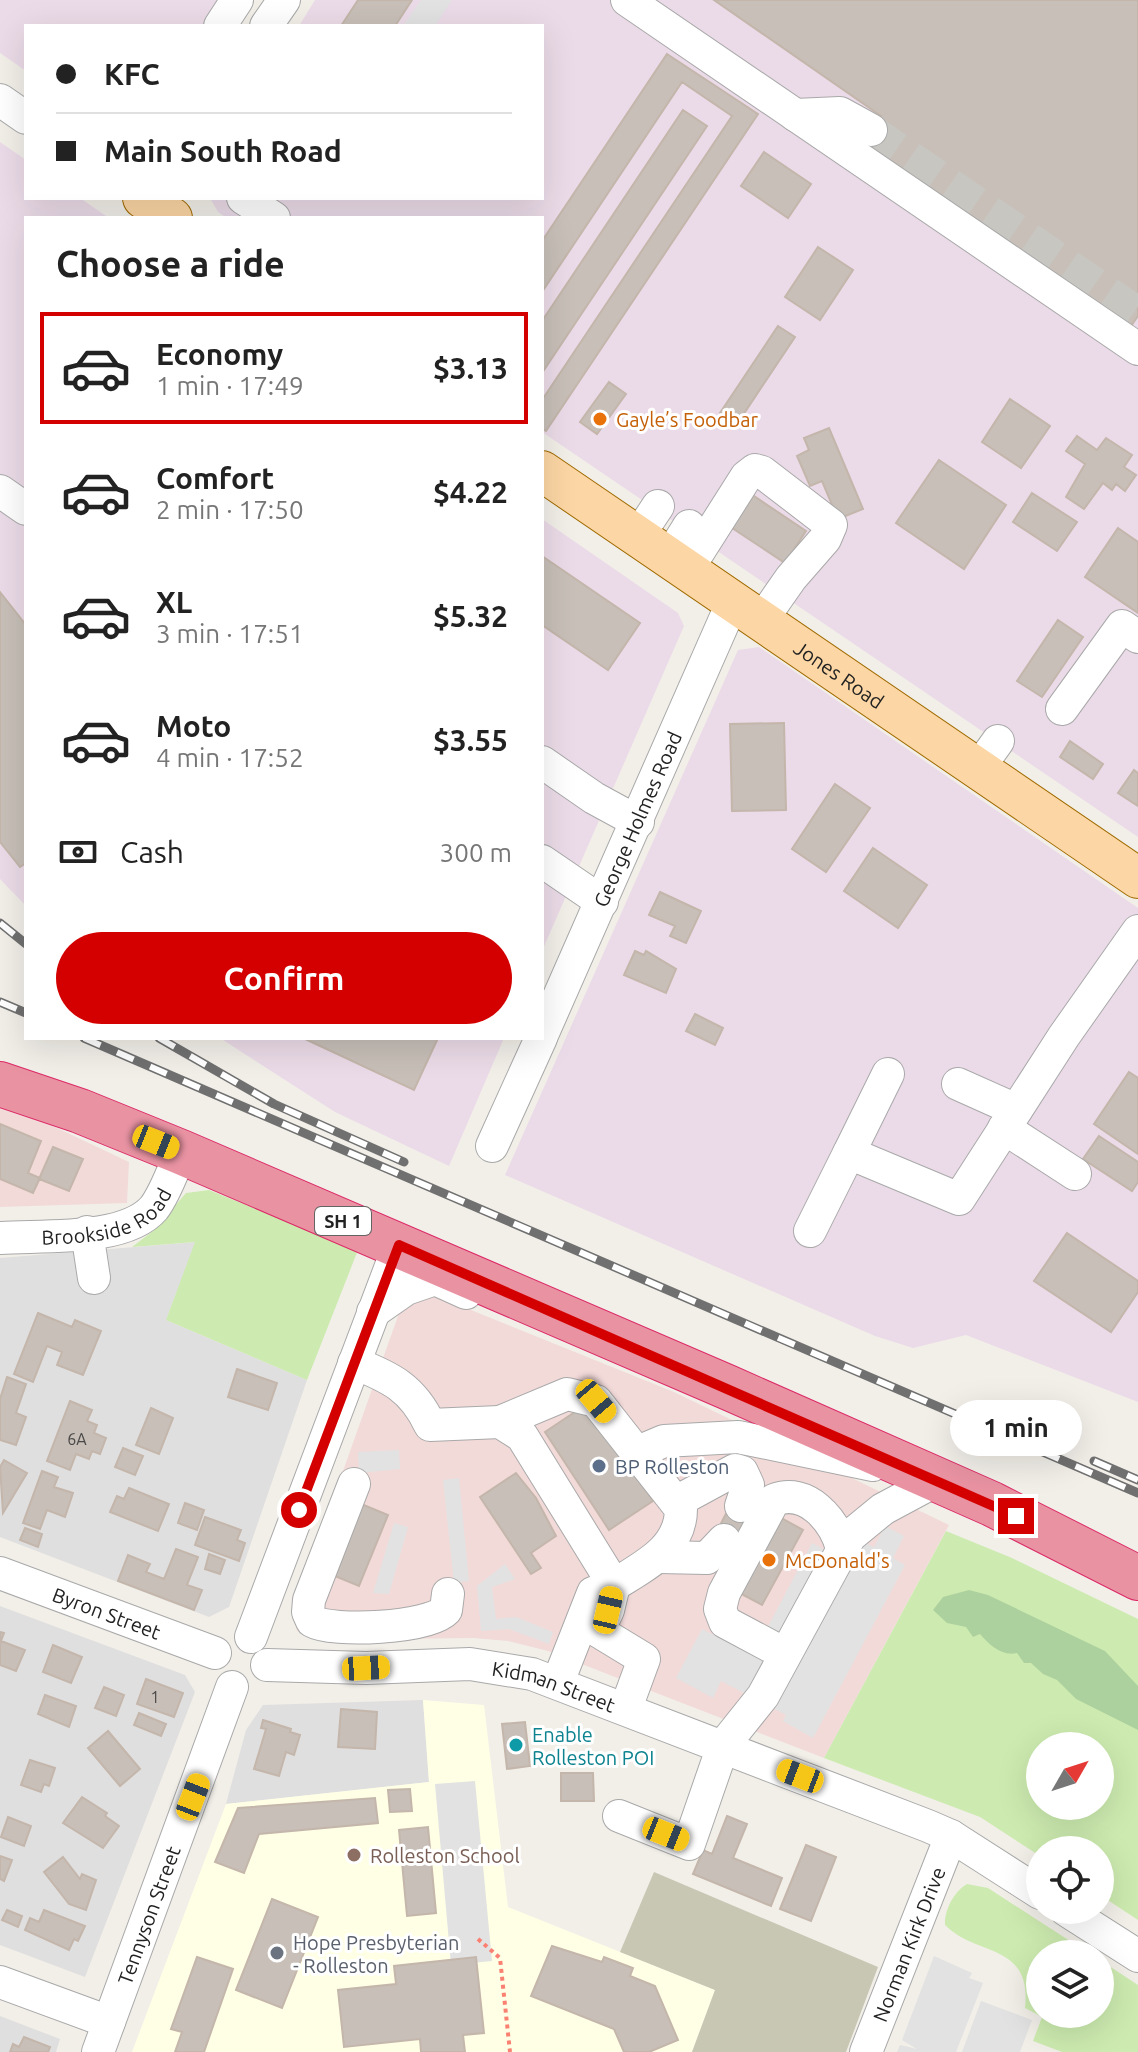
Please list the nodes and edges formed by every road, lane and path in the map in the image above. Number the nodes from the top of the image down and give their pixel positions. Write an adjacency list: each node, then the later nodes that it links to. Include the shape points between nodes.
1 (237, 0): 3 (street)
2 (627, 0): 5 (street)
3 (221, 24)
4 (0, 100): 6 (street)
5 (795, 115): 7 (street, via 840,113); 10 (street)
6 (24, 117)
7 (871, 130)
8 (246, 200): 9 (street)
9 (271, 216)
10 (1138, 349)
11 (544, 472): 14 (main road, Jones Road)
12 (0, 491): 13 (street)
13 (24, 508)
14 (668, 539): 15 (main road, Jones Road); 15 (street, George Holmes Road, via 755,470 831,525 791,578)
15 (747, 611): 19 (street, George Holmes Road); 21 (main road, Jones Road, via 988,755)
16 (1138, 637): 17 (street, via 1122,626)
17 (1062, 709)
18 (544, 763): 19 (street)
19 (638, 822): 22 (street, George Holmes Road)
20 (544, 862): 22 (street)
21 (1138, 878)
22 (602, 902): 24 (street, George Holmes Road)
23 (1138, 931): 31 (street)
24 (544, 1030)
25 (540, 1040): 32 (street, George Holmes Road)
26 (0, 1061): 30 (highway, SH 1)
27 (888, 1074): 34 (street)
28 (0, 1084): 30 (highway, SH 1)
29 (958, 1084): 31 (street)
30 (80, 1111): 33 (highway, SH 1)
31 (1010, 1119): 34 (street, via 959,1199); 35 (street)
32 (492, 1146)
33 (181, 1152): 37 (street, Brookside Road, via 146,1215 124,1228); 39 (highway, SH 1)
34 (849, 1153): 36 (street)
35 (1075, 1174)
36 (810, 1231)
37 (87, 1232): 38 (street, Brookside Road); 40 (street)
38 (0, 1238)
39 (399, 1245): 41 (street); 43 (highway, SH 1)
40 (94, 1278)
41 (373, 1312): 42 (street); 43 (street, via 406,1289 435,1279 682,1386)
42 (354, 1363): 44 (street, via 404,1385 430,1425); 57 (street)
43 (727, 1387): 46 (highway, SH 1)
44 (500, 1422): 45 (street, via 567,1394 596,1401); 55 (street, via 522,1436)
45 (638, 1452): 46 (street, via 664,1441 738,1437); 48 (street)
46 (939, 1479): 51 (street, via 868,1519); 54 (highway, SH 1)
47 (354, 1484): 56 (street, via 309,1600 312,1621 332,1627 425,1622 446,1610)
48 (676, 1502): 49 (street, via 735,1470 748,1485); 52 (street, via 681,1526)
49 (741, 1506)
50 (724, 1540): 52 (street, via 707,1558)
51 (842, 1548): 59 (street); 59 (street, via 825,1513 792,1496 774,1500 720,1609 725,1622)
52 (659, 1557): 55 (street)
53 (0, 1573): 58 (street, Byron Street)
54 (1138, 1578)
55 (614, 1585): 61 (street, via 593,1593); 63 (street, via 598,1631 644,1659)
56 (448, 1594)
57 (251, 1637): 58 (street, via 225,1639); 60 (street, via 264,1648)
58 (215, 1653): 62 (street, via 219,1678)
59 (785, 1654): 64 (street, via 763,1696)
60 (267, 1665): 61 (street, Kidman Street, via 470,1664); 62 (street, via 251,1687)
61 (558, 1682): 63 (street, Kidman Street)
62 (232, 1687): 72 (street, Tennyson Street)
63 (626, 1708): 64 (street, Kidman Street)
64 (723, 1746): 65 (street, via 689,1844); 66 (street, Kidman Street)
65 (619, 1816)
66 (951, 1836): 67 (street, Kidman Street); 74 (street, Norman Kirk Drive)
67 (1026, 1884)
68 (1088, 1924): 70 (street)
69 (478, 1939): 73 (path, via 500,1958)
70 (1138, 1956)
71 (0, 1982): 72 (street)
72 (104, 2037)
73 (510, 2052)
74 (866, 2052)

